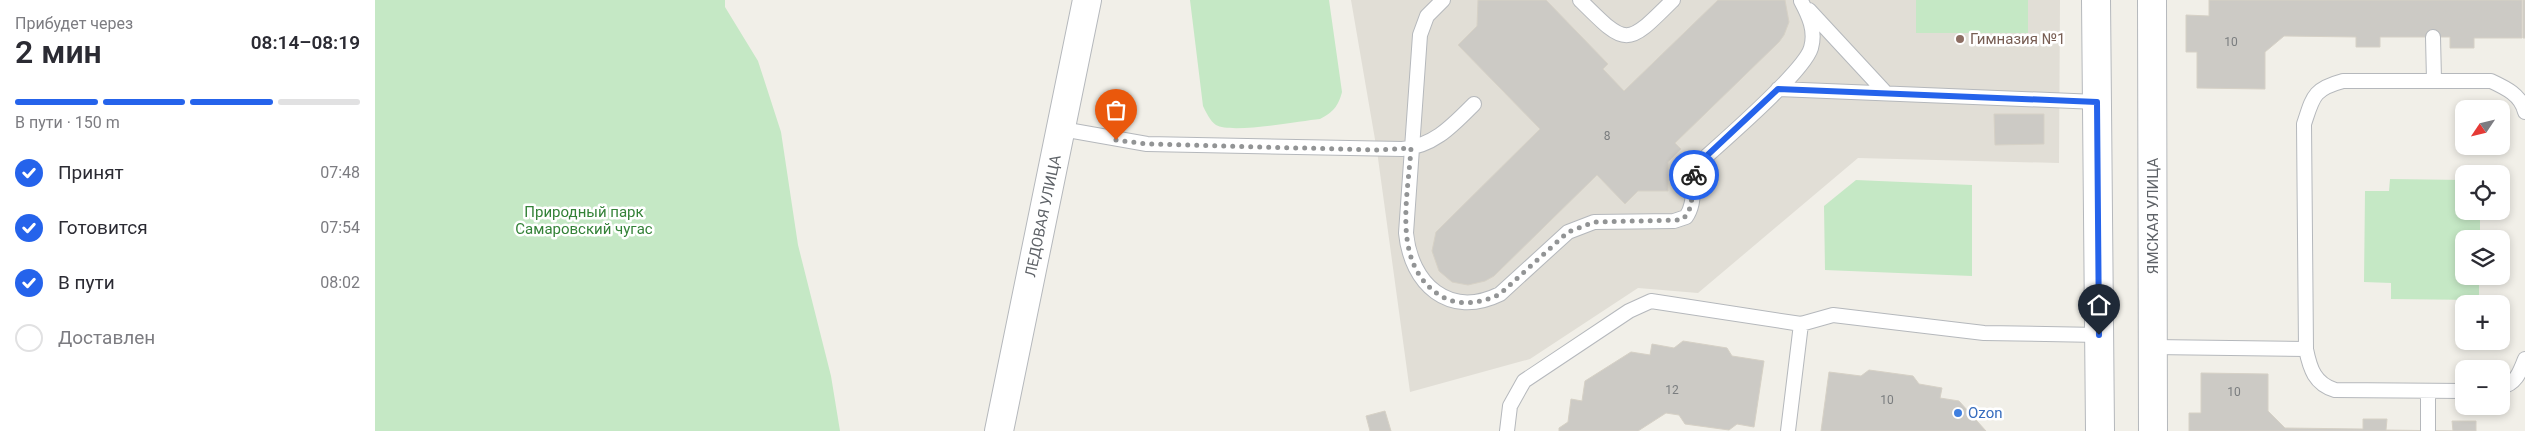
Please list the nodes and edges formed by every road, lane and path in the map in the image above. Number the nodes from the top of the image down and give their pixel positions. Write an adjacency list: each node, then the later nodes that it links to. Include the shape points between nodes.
1 (1087, 0): 15 (street, ЛЕДОВАЯ УЛИЦА)
2 (1443, 0): 16 (lane, via 1427,16 1420,35)
3 (1580, 0): 4 (lane, via 1611,31 1627,36 1643,30)
4 (1673, 0)
5 (1800, 0): 10 (lane, via 1812,26 1811,48 1799,68); 11 (lane)
6 (2096, 0): 12 (street)
7 (2152, 0): 19 (street, ЯМСКАЯ УЛИЦА)
8 (2433, 37): 9 (lane)
9 (2434, 80): 14 (lane, via 2491,81 2509,89 2523,104); 20 (lane, via 2343,81 2323,86 2311,101 2304,124)
10 (1778, 89): 11 (lane); 16 (lane, via 1699,163 1694,172 1686,217 1674,221 1581,225 1568,232 1500,294 1477,302 1448,300 1426,284 1410,259 1406,233)
11 (1885, 92): 12 (lane)
12 (2097, 102): 18 (street)
13 (1474, 104): 16 (lane, via 1442,135)
14 (2525, 112)
15 (1061, 130): 16 (lane, via 1147,144 1377,150); 26 (street, ЛЕДОВАЯ УЛИЦА)
16 (1411, 148)
17 (1801, 324): 18 (lane, via 1833,315 1984,333); 27 (lane, via 1651,301 1639,305 1524,381 1511,406); 28 (lane)
18 (2099, 335): 29 (street)
19 (2153, 348): 20 (lane); 30 (street, ЯМСКАЯ УЛИЦА)
20 (2306, 349): 23 (lane, via 2312,371 2325,387 2335,390)
21 (2525, 359): 22 (lane, via 2519,375)
22 (2510, 384)
23 (2428, 391): 24 (lane); 25 (lane)
24 (2455, 391)
25 (2428, 430)
26 (999, 431)
27 (1507, 431)
28 (1788, 431)
29 (2100, 431)
30 (2153, 431)

